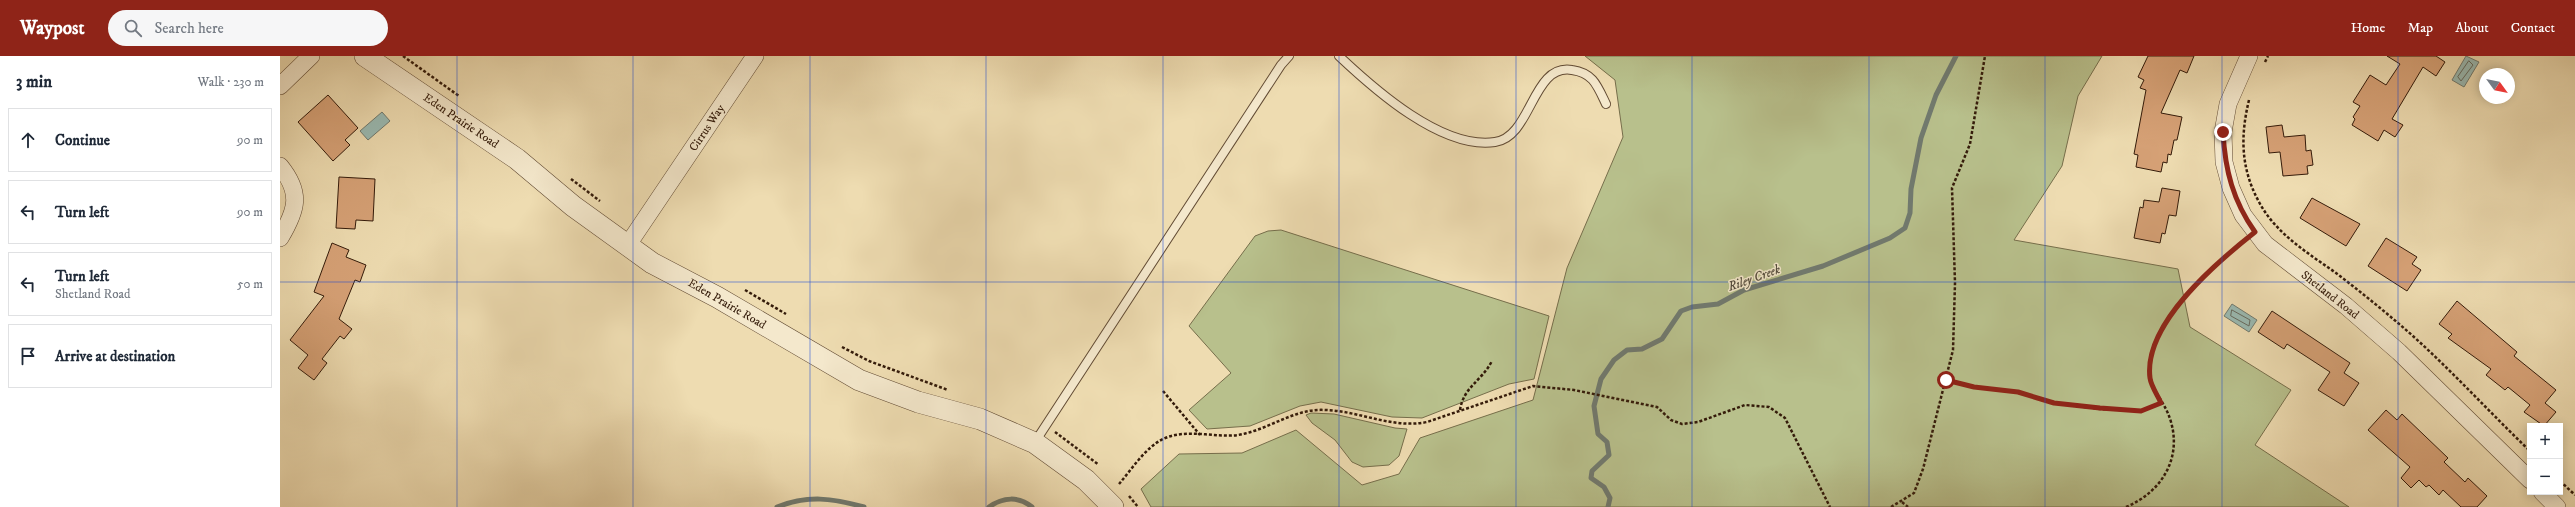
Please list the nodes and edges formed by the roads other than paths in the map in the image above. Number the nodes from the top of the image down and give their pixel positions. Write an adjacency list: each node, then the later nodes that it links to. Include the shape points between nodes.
1 (311, 56): 7 (street)
2 (365, 56): 11 (street, Eden Prairie Road, via 517,159 573,206)
3 (755, 56): 11 (street, Cirrus Way)
4 (1289, 56): 12 (lane)
5 (1339, 56): 8 (lane, via 1396,106 1448,135 1473,140 1495,142 1506,137 1528,113 1544,82 1554,72 1565,69 1587,74 1594,79)
6 (2246, 62): 13 (street, Shetland Road, via 2228,104 2223,132 2224,162 2231,188 2243,215 2255,232 2281,258 2346,306 2399,352)
7 (280, 86)
8 (1606, 104)
9 (280, 166): 10 (street, via 290,178 296,192 290,222)
10 (280, 238)
11 (627, 246): 12 (street, Eden Prairie Road, via 652,263 717,297 859,380 918,402 980,419)
12 (1035, 443): 15 (street, Eden Prairie Road, via 1086,480)
13 (2527, 477)
14 (2545, 495): 16 (street)
15 (1113, 507)
16 (2557, 507)

